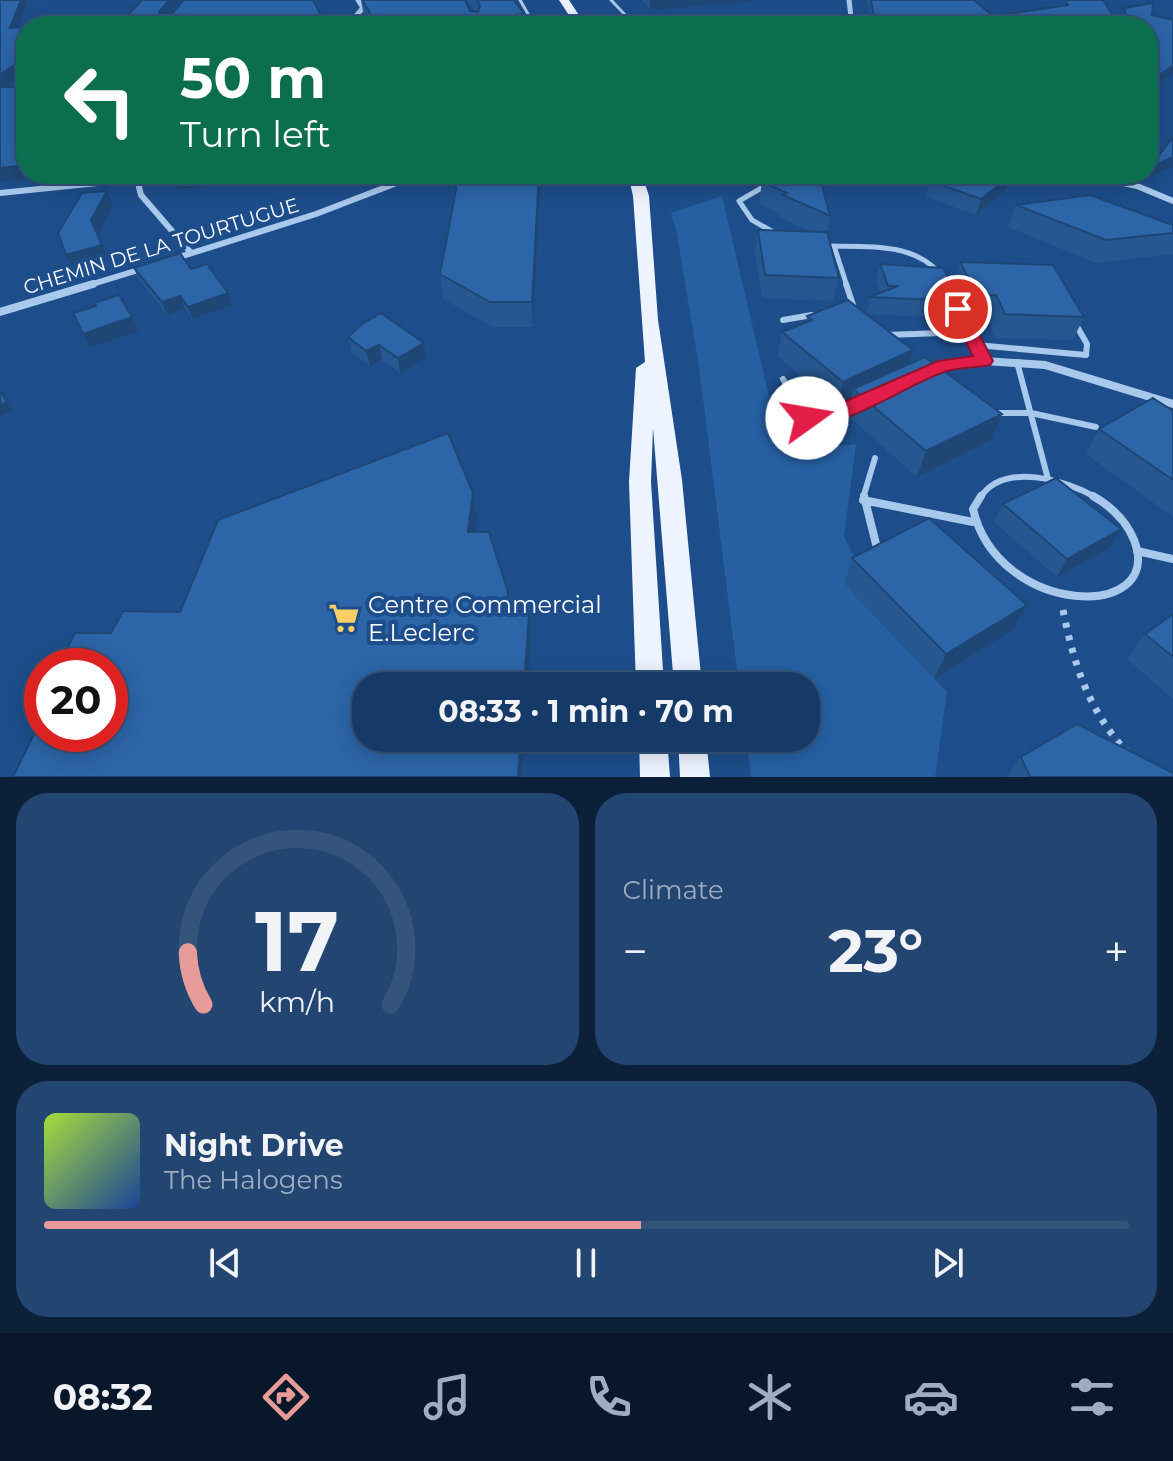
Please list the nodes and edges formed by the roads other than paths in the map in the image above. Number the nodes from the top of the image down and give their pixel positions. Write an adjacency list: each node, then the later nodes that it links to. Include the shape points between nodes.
1 (358, 0): 3 (street, via 363,8)
2 (611, 0): 4 (lane)
3 (356, 16)
4 (626, 16)
5 (73, 184): 11 (street)
6 (139, 184): 16 (street, via 141,195)
7 (394, 184): 16 (street, CHEMIN DE LA TOURTUGUE)
8 (638, 184): 26 (main road)
9 (768, 184): 13 (lane, via 739,201 752,220)
10 (1128, 184): 12 (street)
11 (0, 193)
12 (1173, 201)
13 (777, 234)
14 (811, 245): 15 (lane)
15 (834, 246): 19 (lane, via 913,253 934,263); 22 (lane)
16 (191, 253): 17 (street, CHEMIN DE LA TOURTUGUE)
17 (162, 262)
18 (147, 267): 21 (street, CHEMIN DE LA TOURTUGUE)
19 (941, 277)
20 (955, 304): 29 (lane)
21 (0, 312)
22 (856, 313): 23 (lane); 28 (lane)
23 (843, 314)
24 (1070, 314): 31 (lane, via 1087,344 1086,355)
25 (820, 315): 27 (lane)
26 (649, 320): 50 (main road, via 640,482); 51 (main road, via 671,480)
27 (783, 320)
28 (864, 322)
29 (969, 332): 30 (lane, via 879,336); 31 (lane)
30 (890, 345)
31 (976, 345): 32 (lane)
32 (984, 361): 33 (street); 34 (lane)
33 (1017, 362): 37 (street, via 1071,371); 39 (lane)
34 (925, 372)
35 (783, 379): 40 (lane)
36 (861, 401): 40 (lane)
37 (1173, 404)
38 (986, 413): 39 (lane)
39 (1031, 413): 41 (lane); 44 (lane)
40 (807, 418): 42 (lane)
41 (1096, 427)
42 (816, 433)
43 (875, 458): 45 (lane)
44 (1048, 479): 46 (lane, via 1013,477 986,488 973,509); 48 (lane, via 1102,503 1129,529)
45 (863, 500): 46 (lane); 47 (lane)
46 (973, 522): 48 (lane, via 1002,565 1060,593 1100,595 1116,590 1136,571)
47 (877, 548)
48 (1137, 551): 49 (lane)
49 (1173, 559)
50 (649, 672)
51 (687, 672)
52 (654, 752): 54 (main road)
53 (693, 752): 55 (main road)
54 (655, 777)
55 (695, 777)

